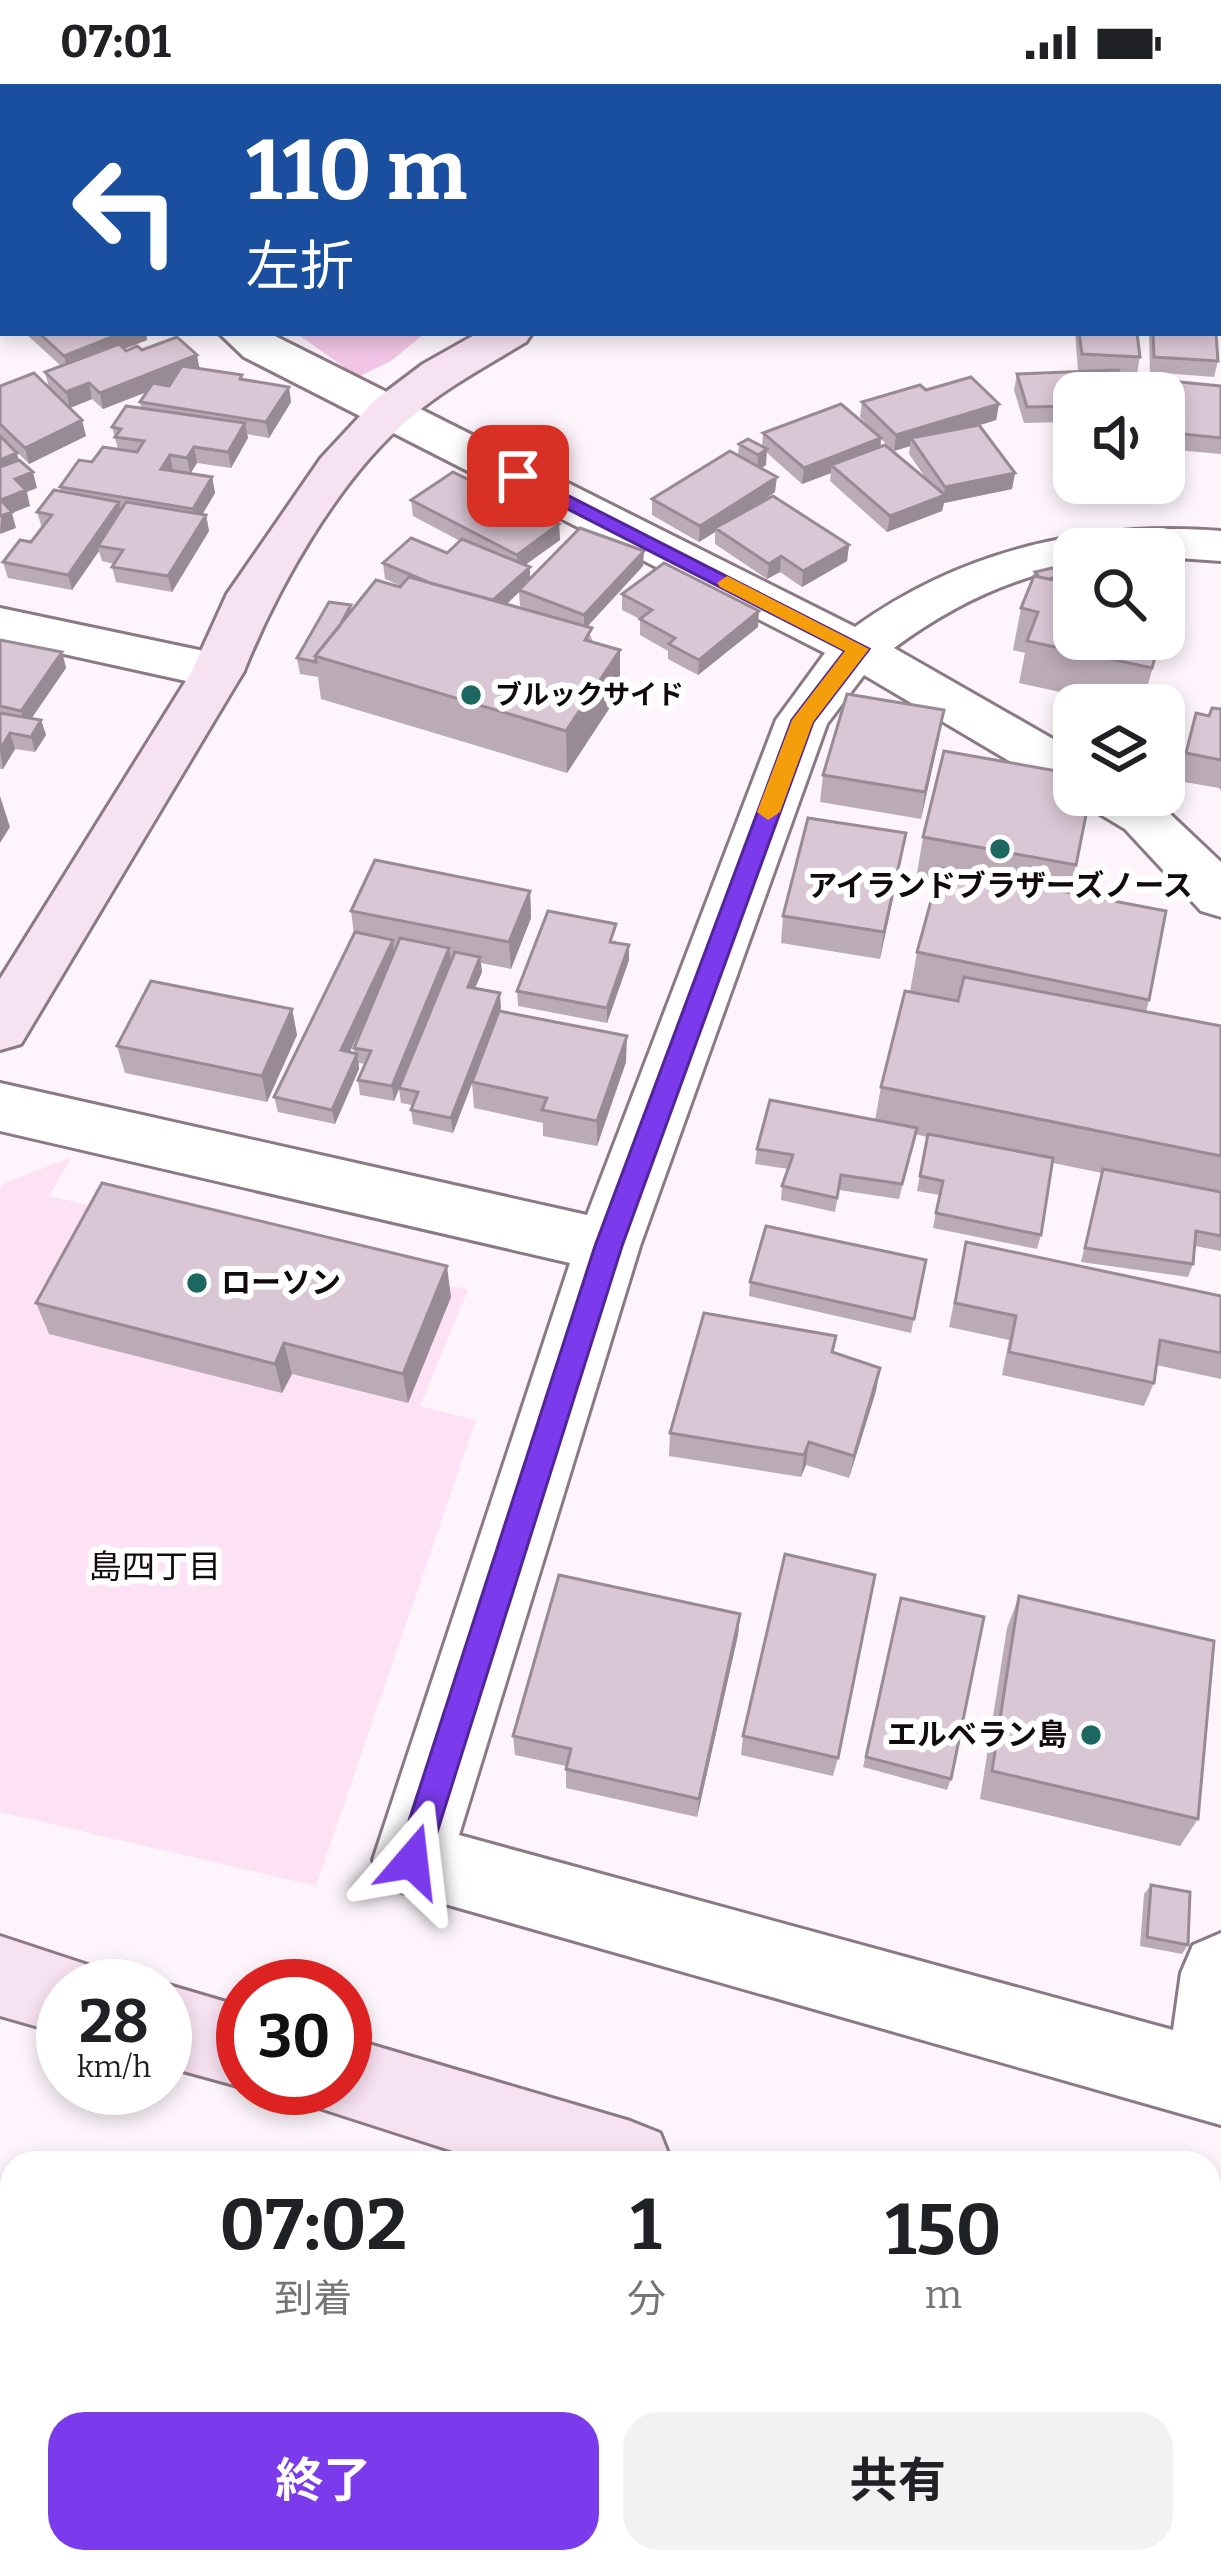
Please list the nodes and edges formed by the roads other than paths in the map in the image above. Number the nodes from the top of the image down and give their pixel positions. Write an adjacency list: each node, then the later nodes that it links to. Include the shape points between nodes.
1 (246, 336): 3 (street)
2 (506, 336): 3 (street)
3 (390, 411): 8 (street); 9 (street, via 338,468 244,605)
4 (1185, 543): 5 (street)
5 (1221, 546)
6 (1053, 554): 8 (street, via 946,594)
7 (0, 624): 9 (street)
8 (858, 649): 10 (street); 15 (street, via 802,720)
9 (218, 671): 13 (street)
10 (1053, 763)
11 (1144, 816): 12 (street)
12 (1221, 897)
13 (0, 1028)
14 (0, 1107): 15 (street)
15 (608, 1246): 19 (street, via 412,1861)
16 (1221, 1973): 19 (street)
17 (0, 1976): 18 (street)
18 (36, 1986)
19 (1214, 2083)
20 (372, 2086): 21 (street)
21 (590, 2151)

